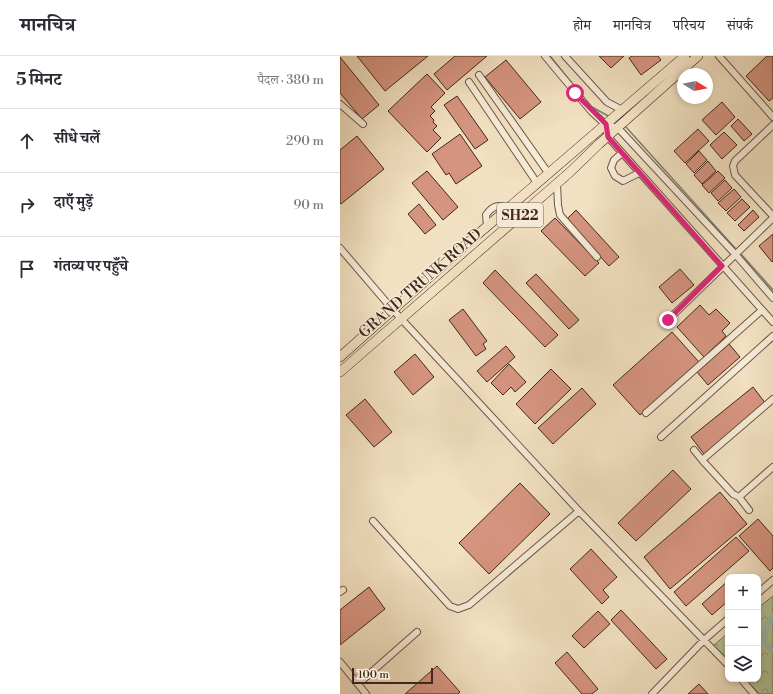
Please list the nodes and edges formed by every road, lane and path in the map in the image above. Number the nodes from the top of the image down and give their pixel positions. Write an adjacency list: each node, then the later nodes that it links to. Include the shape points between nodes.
1 (545, 56): 12 (street, via 575,93)
2 (566, 56): 9 (street, via 607,102)
3 (698, 56): 14 (highway, GRAND TRUNK ROAD / SH22)
4 (719, 56): 10 (street)
5 (680, 57): 9 (highway, GRAND TRUNK ROAD / SH22)
6 (479, 75): 18 (street)
7 (469, 82): 19 (street)
8 (340, 104): 11 (street)
9 (622, 110): 12 (highway, GRAND TRUNK ROAD / SH22)
10 (773, 117)
11 (363, 124)
12 (606, 124): 14 (street); 15 (street); 18 (highway, GRAND TRUNK ROAD / SH22)
13 (773, 126): 23 (street, via 735,161 733,166 735,175)
14 (618, 128): 15 (highway, GRAND TRUNK ROAD / SH22); 27 (street)
15 (608, 137): 16 (street); 20 (highway, GRAND TRUNK ROAD / SH22)
16 (622, 153): 17 (street); 17 (street, via 614,160 611,168 615,176 623,180)
17 (639, 173): 29 (street)
18 (549, 174): 19 (highway, GRAND TRUNK ROAD / SH22)
19 (537, 183): 21 (highway, GRAND TRUNK ROAD / SH22)
20 (556, 184): 22 (highway, GRAND TRUNK ROAD / SH22); 28 (street, via 560,216)
21 (510, 207): 22 (highway); 24 (highway, GRAND TRUNK ROAD / SH22)
22 (520, 215): 26 (highway, GRAND TRUNK ROAD / SH22)
23 (773, 217): 27 (street)
24 (470, 241): 26 (highway); 31 (highway, GRAND TRUNK ROAD / SH22)
25 (340, 248): 31 (street)
26 (479, 251): 33 (highway, GRAND TRUNK ROAD / SH22)
27 (736, 255): 29 (street); 30 (street)
28 (597, 257)
29 (722, 266): 32 (street); 34 (street)
30 (773, 298)
31 (393, 310): 33 (street); 37 (highway, GRAND TRUNK ROAD / SH22)
32 (762, 310): 35 (street); 40 (street)
33 (401, 319): 38 (highway, GRAND TRUNK ROAD / SH22); 46 (street)
34 (668, 320)
35 (773, 322)
36 (773, 336): 41 (street)
37 (340, 357)
38 (340, 372)
39 (773, 399): 43 (street)
40 (646, 413)
41 (661, 437)
42 (694, 450): 43 (street)
43 (702, 460): 45 (street)
44 (773, 467): 45 (street)
45 (738, 497): 47 (street)
46 (579, 510): 48 (street, via 468,605 458,609 450,606); 53 (street)
47 (749, 510)
48 (373, 521)
49 (773, 580): 50 (street)
50 (761, 591)
51 (725, 622): 53 (street)
52 (417, 632): 57 (street)
53 (704, 640): 55 (street); 59 (street)
54 (340, 662): 57 (street)
55 (725, 663)
56 (743, 682): 60 (street)
57 (358, 684): 58 (street)
58 (366, 694)
59 (652, 694)
60 (754, 694)

